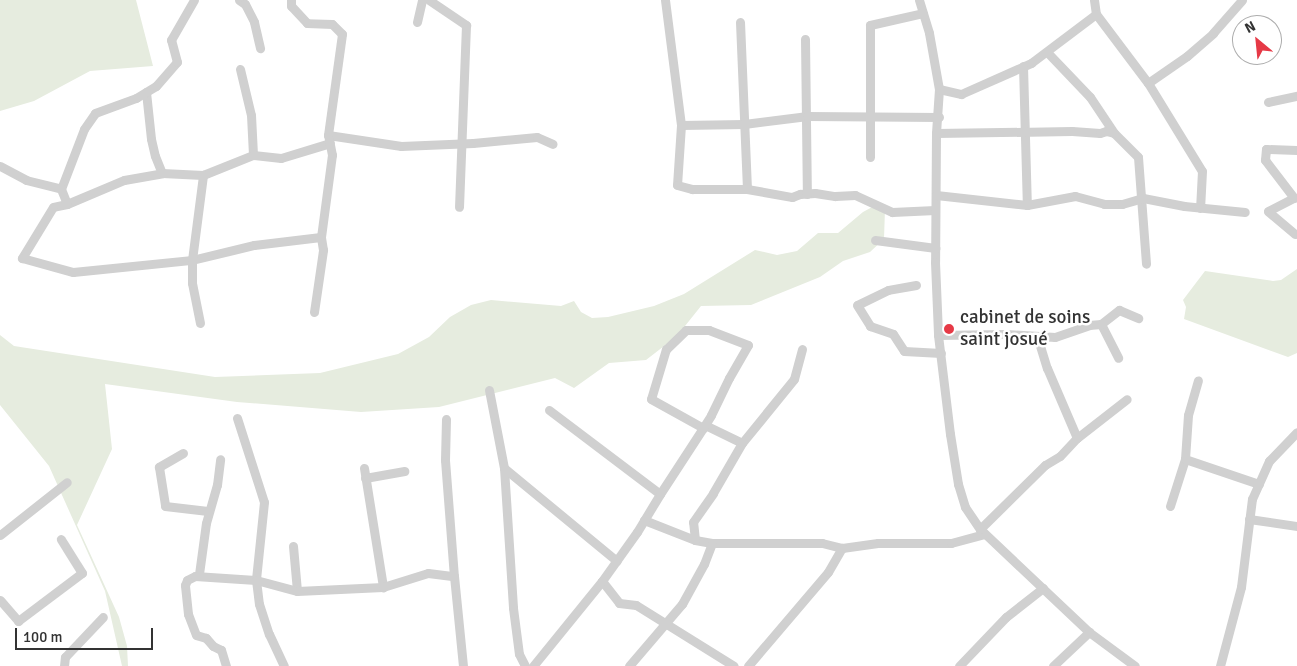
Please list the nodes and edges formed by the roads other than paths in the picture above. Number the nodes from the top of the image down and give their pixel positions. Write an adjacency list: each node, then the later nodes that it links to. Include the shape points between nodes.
1 (194, 0): 21 (street, via 171,40 178,62)
2 (239, 0): 15 (street, via 254,22)
3 (291, 0): 32 (street, via 291,6 307,23 332,24 342,34)
4 (422, 0): 12 (street)
5 (429, 0): 33 (street, via 466,25)
6 (665, 0): 28 (street)
7 (919, 0): 10 (street)
8 (1094, 0): 11 (street)
9 (1242, 0): 19 (street, via 1187,56)
10 (923, 13): 20 (street); 25 (street, via 870,26)
11 (1096, 14): 16 (street); 19 (street)
12 (417, 22)
13 (740, 22): 27 (street)
14 (805, 40): 24 (street)
15 (260, 48)
16 (1047, 52): 17 (street); 31 (street, via 1090,96)
17 (1023, 66): 20 (street, via 961,94); 30 (street)
18 (240, 70): 36 (street, via 251,114)
19 (1148, 83): 49 (street, via 1202,171)
20 (940, 89): 26 (street)
21 (146, 92): 39 (street, via 151,139); 42 (street, via 95,113 84,129)
22 (1297, 96): 23 (street)
23 (1268, 102)
24 (808, 116): 25 (street); 27 (street); 43 (street)
25 (869, 116): 26 (street); 37 (street)
26 (939, 117): 29 (street)
27 (744, 124): 28 (street); 41 (street)
28 (681, 125): 41 (street, via 677,185 692,190)
29 (936, 133): 30 (street); 44 (street)
30 (1026, 133): 31 (street, via 1100,133 1106,130); 47 (street)
31 (1114, 133): 45 (street, via 1138,158)
32 (329, 139): 33 (street, via 401,146); 36 (street, via 281,158); 53 (street, via 332,155)
33 (462, 143): 34 (street, via 536,137); 48 (street)
34 (553, 144)
35 (1297, 150): 52 (street, via 1266,149 1265,160 1294,198 1268,211)
36 (253, 155): 40 (street)
37 (870, 157)
38 (0, 166): 42 (street, via 26,180)
39 (162, 173): 40 (street); 46 (street, via 124,180)
40 (203, 175): 56 (street)
41 (747, 189): 43 (street, via 792,197)
42 (61, 190): 46 (street)
43 (807, 194): 50 (street, via 855,195 892,212)
44 (936, 195): 47 (street); 50 (street)
45 (1143, 198): 47 (street, via 1122,204 1104,204 1075,196); 49 (street); 57 (street)
46 (67, 204): 56 (street, via 53,207 22,258 73,272)
47 (1027, 205)
48 (459, 207)
49 (1200, 208): 51 (street)
50 (935, 210): 55 (street)
51 (1245, 212)
52 (1295, 234)
53 (321, 237): 56 (street, via 254,245); 59 (street, via 323,250)
54 (875, 240): 55 (street)
55 (935, 248): 63 (street)
56 (192, 260): 61 (street, via 192,283)
57 (1146, 264)
58 (916, 285): 66 (street, via 888,290 857,305 870,326 893,334 904,351)
59 (314, 312)
60 (1138, 318): 62 (street, via 1119,310)
61 (200, 323)
62 (1101, 324): 64 (street, via 1056,337); 67 (street)
63 (938, 335): 64 (street); 66 (street)
64 (1038, 336): 76 (street, via 1049,373)
65 (802, 349): 77 (street, via 794,379)
66 (941, 354): 93 (street, via 958,484 965,506)
67 (1118, 358)
68 (1198, 380): 80 (street, via 1188,415)
69 (488, 390): 82 (street)
70 (1127, 399): 76 (street)
71 (549, 410): 87 (street)
72 (237, 418): 103 (street, via 264,502)
73 (446, 419): 102 (street, via 445,460)
74 (704, 426): 74 (street, via 748,345 709,330 686,330 666,349 651,399); 77 (street); 87 (street)
75 (1297, 432): 86 (street, via 1269,461)
76 (1077, 438): 93 (street, via 1032,477)
77 (742, 442): 96 (street, via 693,522)
78 (183, 452): 89 (street, via 159,467 165,506)
79 (220, 459): 89 (street)
80 (1185, 459): 86 (street); 88 (street)
81 (364, 468): 84 (street)
82 (504, 468): 100 (street); 116 (street, via 513,608 519,654)
83 (404, 471): 84 (street)
84 (365, 478): 105 (street)
85 (67, 482): 94 (street)
86 (1259, 484): 90 (street, via 1252,500)
87 (660, 494): 91 (street)
88 (1170, 506)
89 (208, 511): 101 (street)
90 (1250, 519): 92 (street); 124 (street, via 1241,587)
91 (644, 520): 96 (street); 100 (street)
92 (1297, 526)
93 (983, 532): 99 (street, via 951,543 878,543); 106 (street)
94 (0, 535)
95 (61, 539): 108 (street, via 82,573 18,621)
96 (695, 540): 97 (street)
97 (712, 543): 99 (street, via 822,543); 110 (street, via 682,604)
98 (293, 546): 107 (street)
99 (842, 548): 120 (street, via 828,572)
100 (617, 561): 104 (street)
101 (198, 574): 103 (street); 113 (street, via 187,580 185,585 188,614 196,635 206,638 221,650)
102 (454, 576): 105 (street, via 428,574); 115 (street)
103 (256, 580): 107 (street); 114 (street, via 259,604)
104 (602, 581): 110 (street, via 619,603 636,605); 117 (street)
105 (383, 587): 107 (street)
106 (1043, 588): 111 (street); 121 (street, via 1006,617)
107 (296, 591)
108 (0, 600)
109 (103, 617): 112 (street, via 65,657)
110 (666, 622): 118 (street); 119 (street)
111 (1089, 632): 122 (street); 123 (street)
112 (64, 666)
113 (226, 666)
114 (284, 666)
115 (463, 666)
116 (525, 666)
117 (533, 666)
118 (629, 666)
119 (734, 666)
120 (748, 666)
121 (959, 666)
122 (1053, 666)
123 (1135, 666)
124 (1220, 666)

